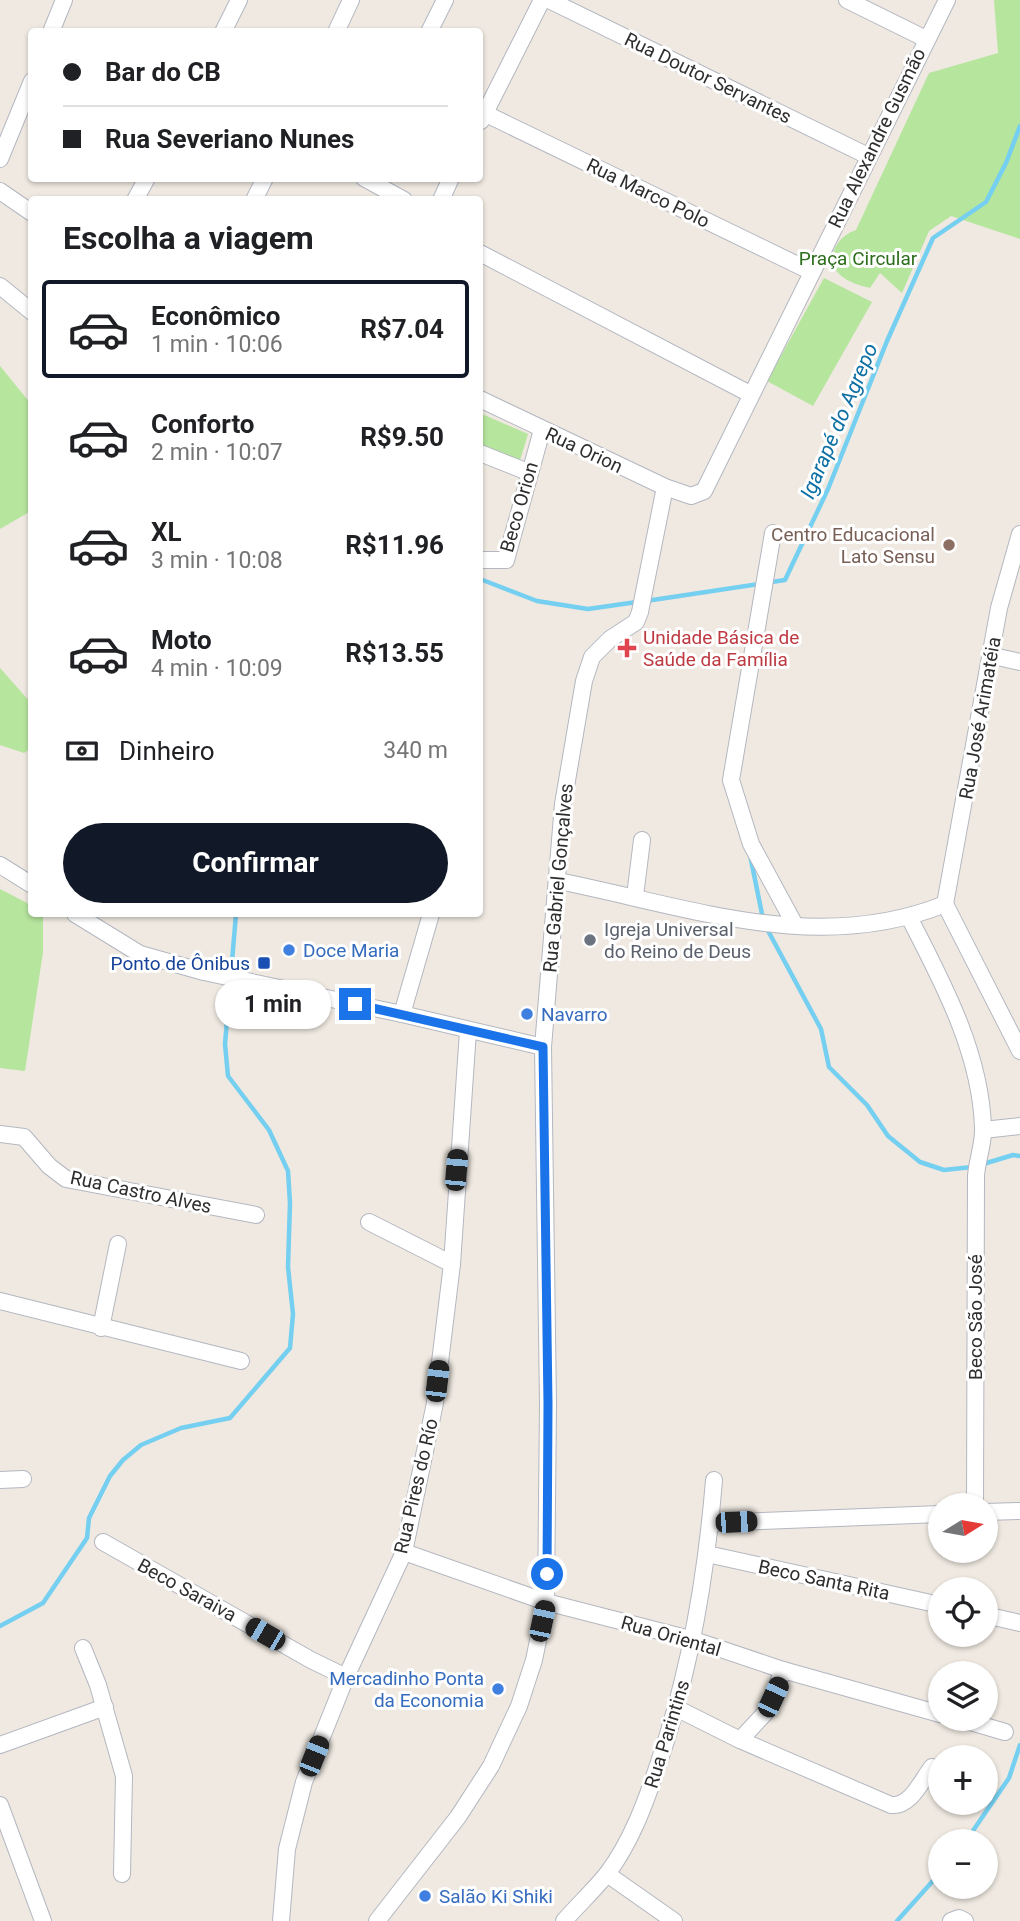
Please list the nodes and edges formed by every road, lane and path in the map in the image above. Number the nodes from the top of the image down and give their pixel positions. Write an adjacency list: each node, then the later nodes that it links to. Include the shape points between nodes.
1 (64, 0): 9 (street)
2 (239, 0): 10 (street)
3 (351, 0): 11 (street)
4 (445, 0): 12 (street)
5 (542, 0): 15 (street)
6 (549, 0): 17 (street, Rua Doutor Servantes)
7 (847, 0): 13 (street)
8 (947, 0): 13 (street, Rua Alexandre Gusmão)
9 (53, 28)
10 (225, 28)
11 (338, 28)
12 (431, 28)
13 (926, 39): 17 (street, Rua Alexandre Gusmão)
14 (28, 91): 18 (street)
15 (483, 116)
16 (483, 118): 24 (street, Rua Marco Polo)
17 (868, 156): 24 (street, Rua Alexandre Gusmão)
18 (0, 159)
19 (371, 182): 21 (street)
20 (0, 191): 22 (street)
21 (397, 196)
22 (28, 210)
23 (483, 255): 27 (street)
24 (812, 272): 27 (street, Rua Alexandre Gusmão)
25 (0, 286): 26 (street)
26 (28, 309)
27 (750, 394): 33 (street, Rua Alexandre Gusmão, via 711,481 704,491)
28 (483, 400): 29 (street, Rua Orion)
29 (542, 430): 31 (street, Beco Orion); 32 (street, Rua Orion)
30 (483, 454): 31 (street)
31 (528, 472): 36 (street, Beco Orion, via 506,560)
32 (665, 487): 33 (street, Rua Orion); 41 (street, Rua Gabriel Gonçalves, via 636,622 592,657 584,681 563,804)
33 (691, 496)
34 (772, 533): 48 (street, via 731,780 751,844)
35 (1020, 534): 37 (street, Rua José Arimatéia, via 999,608)
36 (483, 560)
37 (993, 656): 38 (street); 44 (street, Rua José Arimatéia)
38 (1020, 663)
39 (642, 840): 43 (street)
40 (0, 865): 42 (street)
41 (558, 881): 43 (street); 51 (street, Rua Gabriel Gonçalves)
42 (28, 882)
43 (635, 896): 48 (street, via 729,919)
44 (945, 904): 47 (street); 52 (street)
45 (80, 917): 49 (street, via 140,954)
46 (430, 917): 49 (street)
47 (910, 919): 48 (street, via 842,928); 54 (street, Beco São José, via 970,1050)
48 (795, 925)
49 (402, 1014): 50 (street)
50 (468, 1031): 51 (street); 59 (street, Rua Pires do Río)
51 (543, 1047): 74 (street, Rua Gabriel Gonçalves)
52 (1020, 1051)
53 (1020, 1126): 54 (street)
54 (984, 1130): 66 (street, Beco São José, via 976,1176)
55 (0, 1134): 56 (street, Rua Castro Alves, via 24,1137 66,1179)
56 (256, 1215)
57 (369, 1222): 59 (street)
58 (118, 1244): 61 (street)
59 (452, 1264): 72 (street, Rua Pires do Río, via 435,1403)
60 (0, 1301): 61 (street)
61 (101, 1328): 62 (street)
62 (241, 1361)
63 (23, 1479): 64 (street)
64 (0, 1480)
65 (714, 1480): 70 (street, Rua Parintins)
66 (975, 1493)
67 (1020, 1511): 68 (street)
68 (998, 1512)
69 (928, 1514): 70 (street)
70 (710, 1523): 73 (street, Rua Parintins)
71 (103, 1542): 81 (street, Beco Saraiva)
72 (404, 1552): 74 (street, Rua Oriental); 81 (street, Rua Pires do Río)
73 (708, 1554): 75 (street, Beco Santa Rita); 78 (street, Rua Parintins)
74 (546, 1602): 78 (street, Rua Oriental); 95 (street, Rua Gabriel Gonçalves, via 519,1706 491,1766 458,1817)
75 (928, 1602)
76 (998, 1618): 77 (street)
77 (1020, 1623)
78 (694, 1640): 80 (street, Rua Oriental); 83 (street, Rua Parintins)
79 (83, 1648): 82 (street)
80 (783, 1670): 84 (street, Rua Oriental); 87 (street, via 767,1711)
81 (346, 1677): 94 (street, Rua Pires do Río, via 303,1782 287,1849)
82 (105, 1707): 88 (street); 91 (street, via 124,1776)
83 (678, 1709): 87 (street); 92 (street, Rua Parintins, via 638,1817)
84 (928, 1711)
85 (998, 1730): 86 (street)
86 (1005, 1732)
87 (740, 1740): 89 (street, via 891,1805 907,1801)
88 (0, 1745)
89 (928, 1772)
90 (0, 1805): 93 (street)
91 (122, 1874)
92 (607, 1874): 96 (street, Rua Parintins); 97 (street)
93 (43, 1921)
94 (281, 1921)
95 (377, 1921)
96 (564, 1921)
97 (674, 1921)
98 (951, 1921): 99 (street)
99 (965, 1921)

